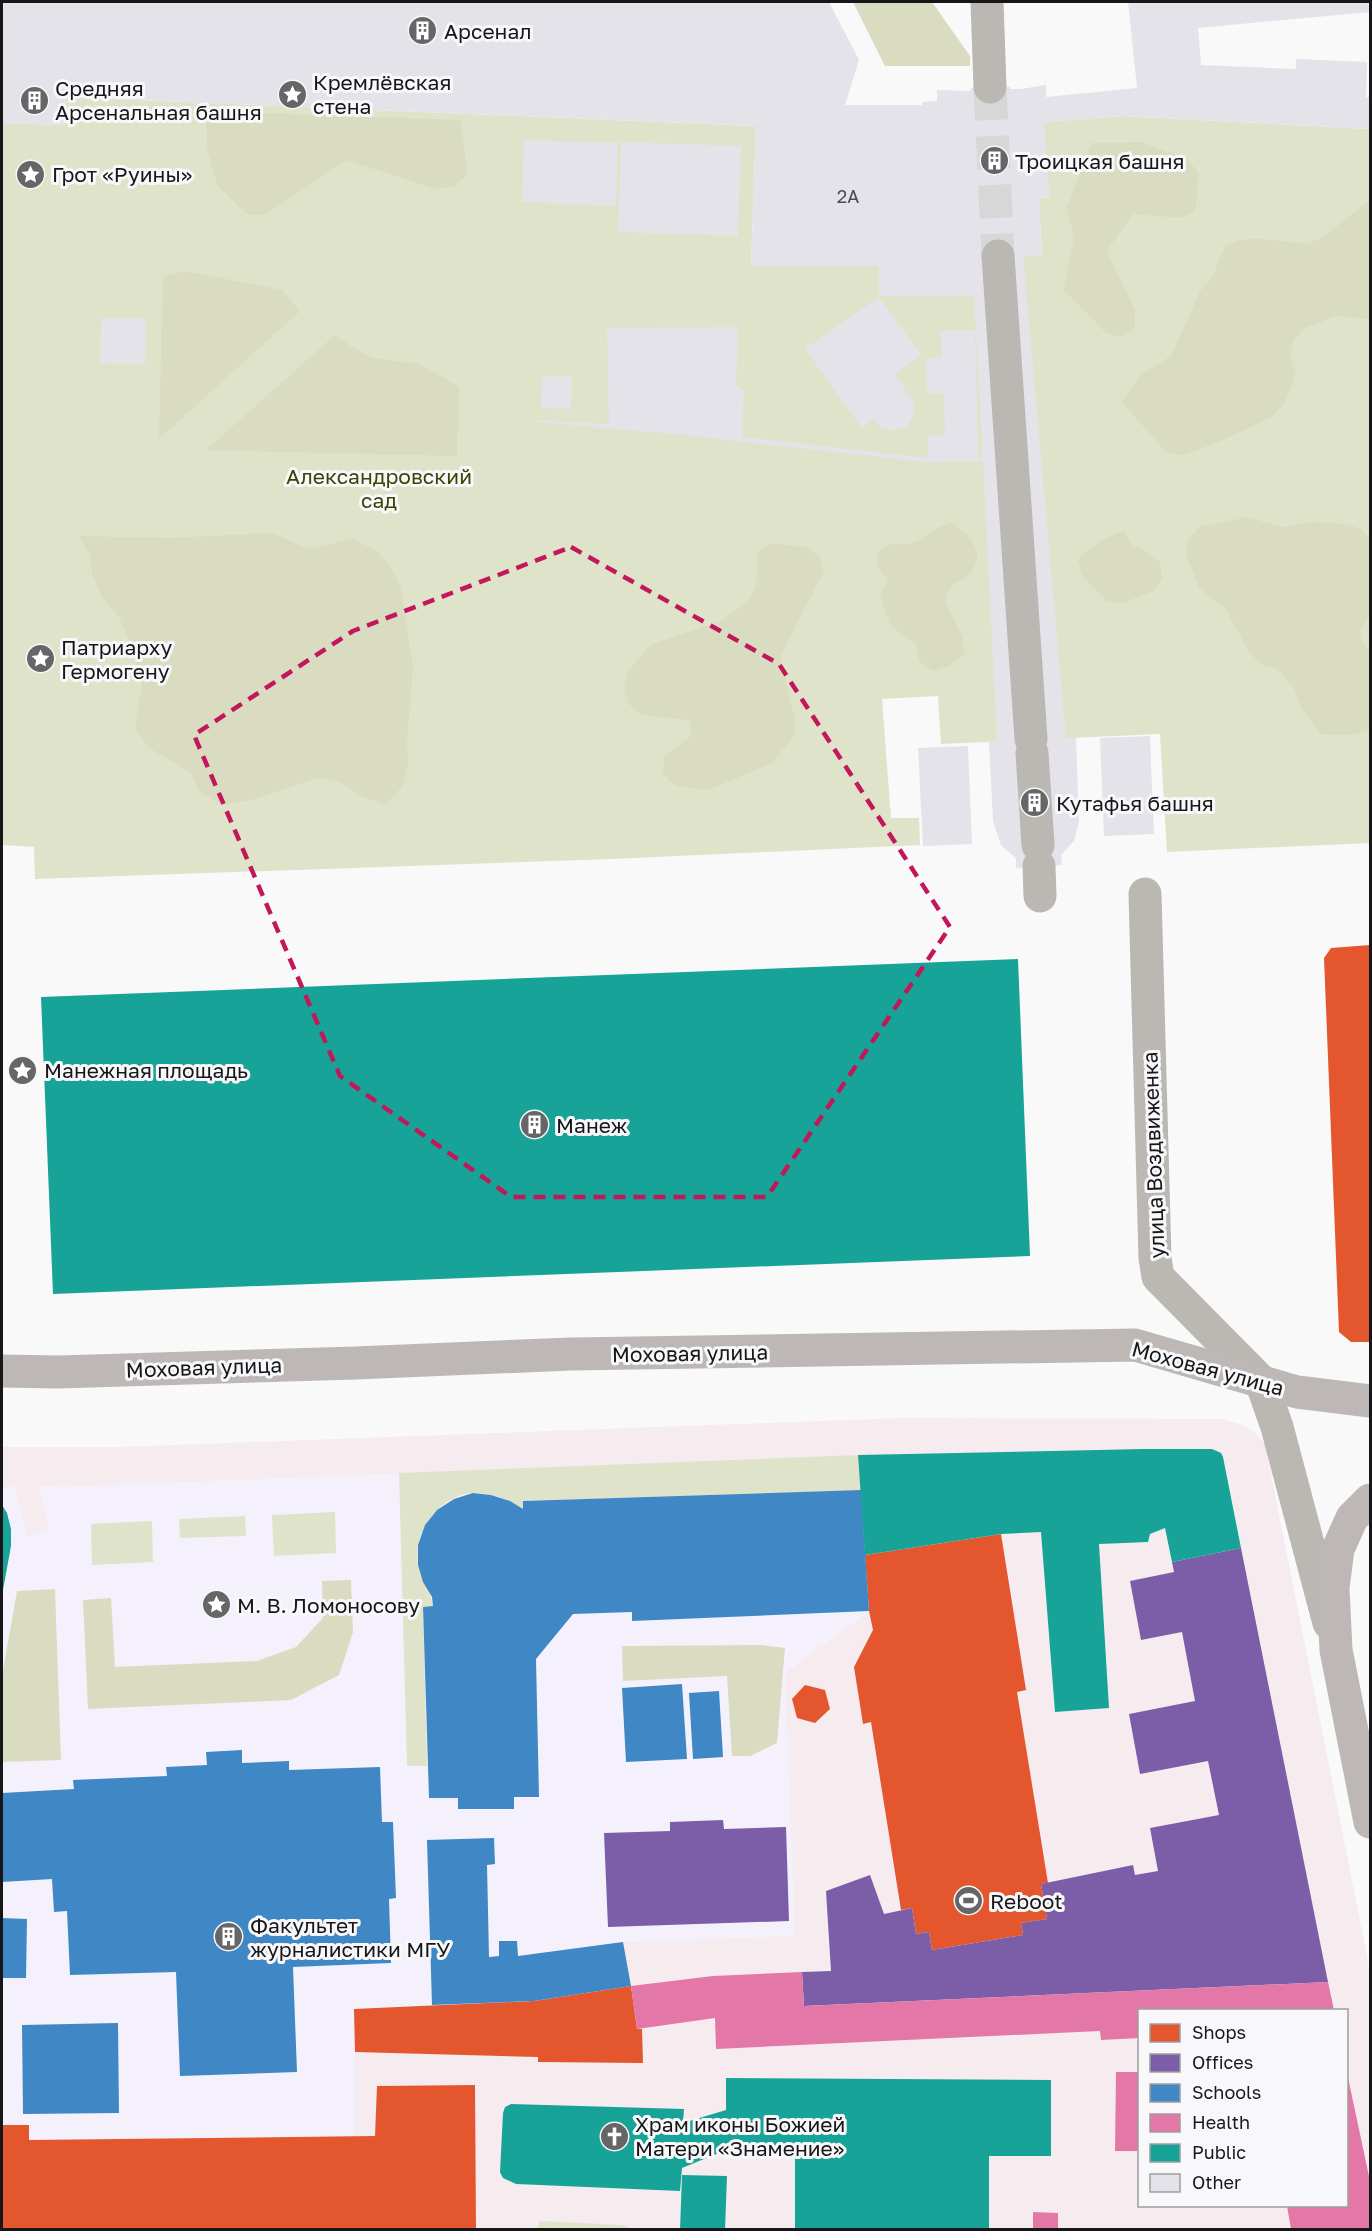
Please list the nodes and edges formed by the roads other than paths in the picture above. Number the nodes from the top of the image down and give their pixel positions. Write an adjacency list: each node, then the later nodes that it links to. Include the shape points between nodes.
1 (987, 2): 2 (street)
2 (990, 87)
3 (998, 256): 4 (street)
4 (1039, 869)
5 (1144, 894): 7 (street, улица Воздвиженка, via 1158,1277)
6 (2, 1371): 7 (main road, Моховая улица, via 571,1354 1135,1345)
7 (1261, 1381): 8 (main road, Моховая улица, via 1297,1392); 10 (street, улица Воздвиженка, via 1277,1427)
8 (1371, 1401)
9 (1371, 1500): 10 (main road, улица Воздвиженка, via 1352,1518 1338,1549 1333,1588)
10 (1336, 1650): 11 (main road, улица Воздвиженка)
11 (1371, 1822)

